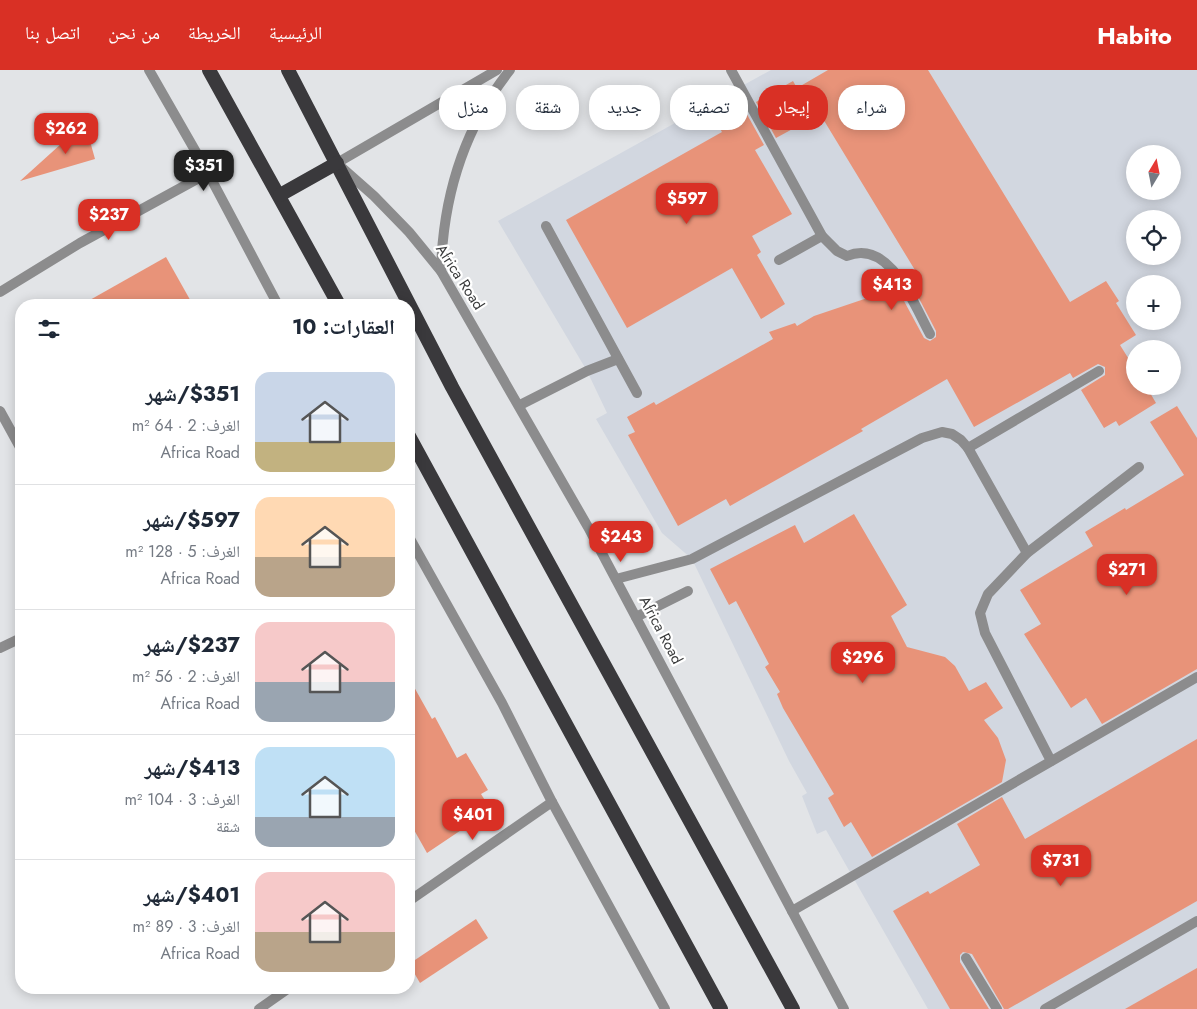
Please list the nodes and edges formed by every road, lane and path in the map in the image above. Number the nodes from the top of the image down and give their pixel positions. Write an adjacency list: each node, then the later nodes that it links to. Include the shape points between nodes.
1 (149, 70): 8 (street)
2 (209, 70): 9 (highway)
3 (288, 70): 7 (highway, Africa Road)
4 (497, 70): 7 (street)
5 (510, 70): 13 (street, via 476,120 460,156 444,219)
6 (731, 70): 11 (street)
7 (337, 163): 9 (highway); 13 (street, Africa Road, via 409,232); 17 (highway, Africa Road)
8 (208, 173): 14 (street, via 80,243); 15 (street)
9 (280, 195): 16 (highway)
10 (546, 226): 20 (street)
11 (822, 236): 12 (street); 19 (street, via 847,256 858,251 869,253 888,265 896,273)
12 (779, 260)
13 (440, 271): 23 (street, Africa Road)
14 (0, 292)
15 (275, 299)
16 (336, 299)
17 (407, 299)
18 (415, 315): 47 (highway, Africa Road)
19 (930, 334)
20 (618, 359): 22 (street); 23 (street)
21 (1099, 370): 27 (street)
22 (637, 393)
23 (520, 405): 31 (street, Africa Road)
24 (0, 411): 25 (street)
25 (15, 438)
26 (415, 447): 46 (highway)
27 (968, 448): 30 (street); 31 (street, via 952,434 931,434 692,558)
28 (1139, 467): 30 (street)
29 (415, 548): 38 (street, via 502,703)
30 (1027, 553): 37 (street, via 988,594 980,613 981,624)
31 (616, 579): 33 (street, Africa Road)
32 (688, 591): 33 (street)
33 (636, 617): 40 (street, Africa Road)
34 (15, 641): 35 (street)
35 (0, 648)
36 (1197, 677): 37 (street)
37 (1051, 761): 40 (street)
38 (552, 802): 39 (street); 45 (street)
39 (415, 897)
40 (792, 911): 48 (street, Africa Road)
41 (1197, 921): 50 (street)
42 (966, 958): 49 (street)
43 (281, 994): 44 (street)
44 (260, 1009)
45 (664, 1009)
46 (721, 1009)
47 (793, 1009)
48 (844, 1009)
49 (997, 1009)
50 (1045, 1009)

